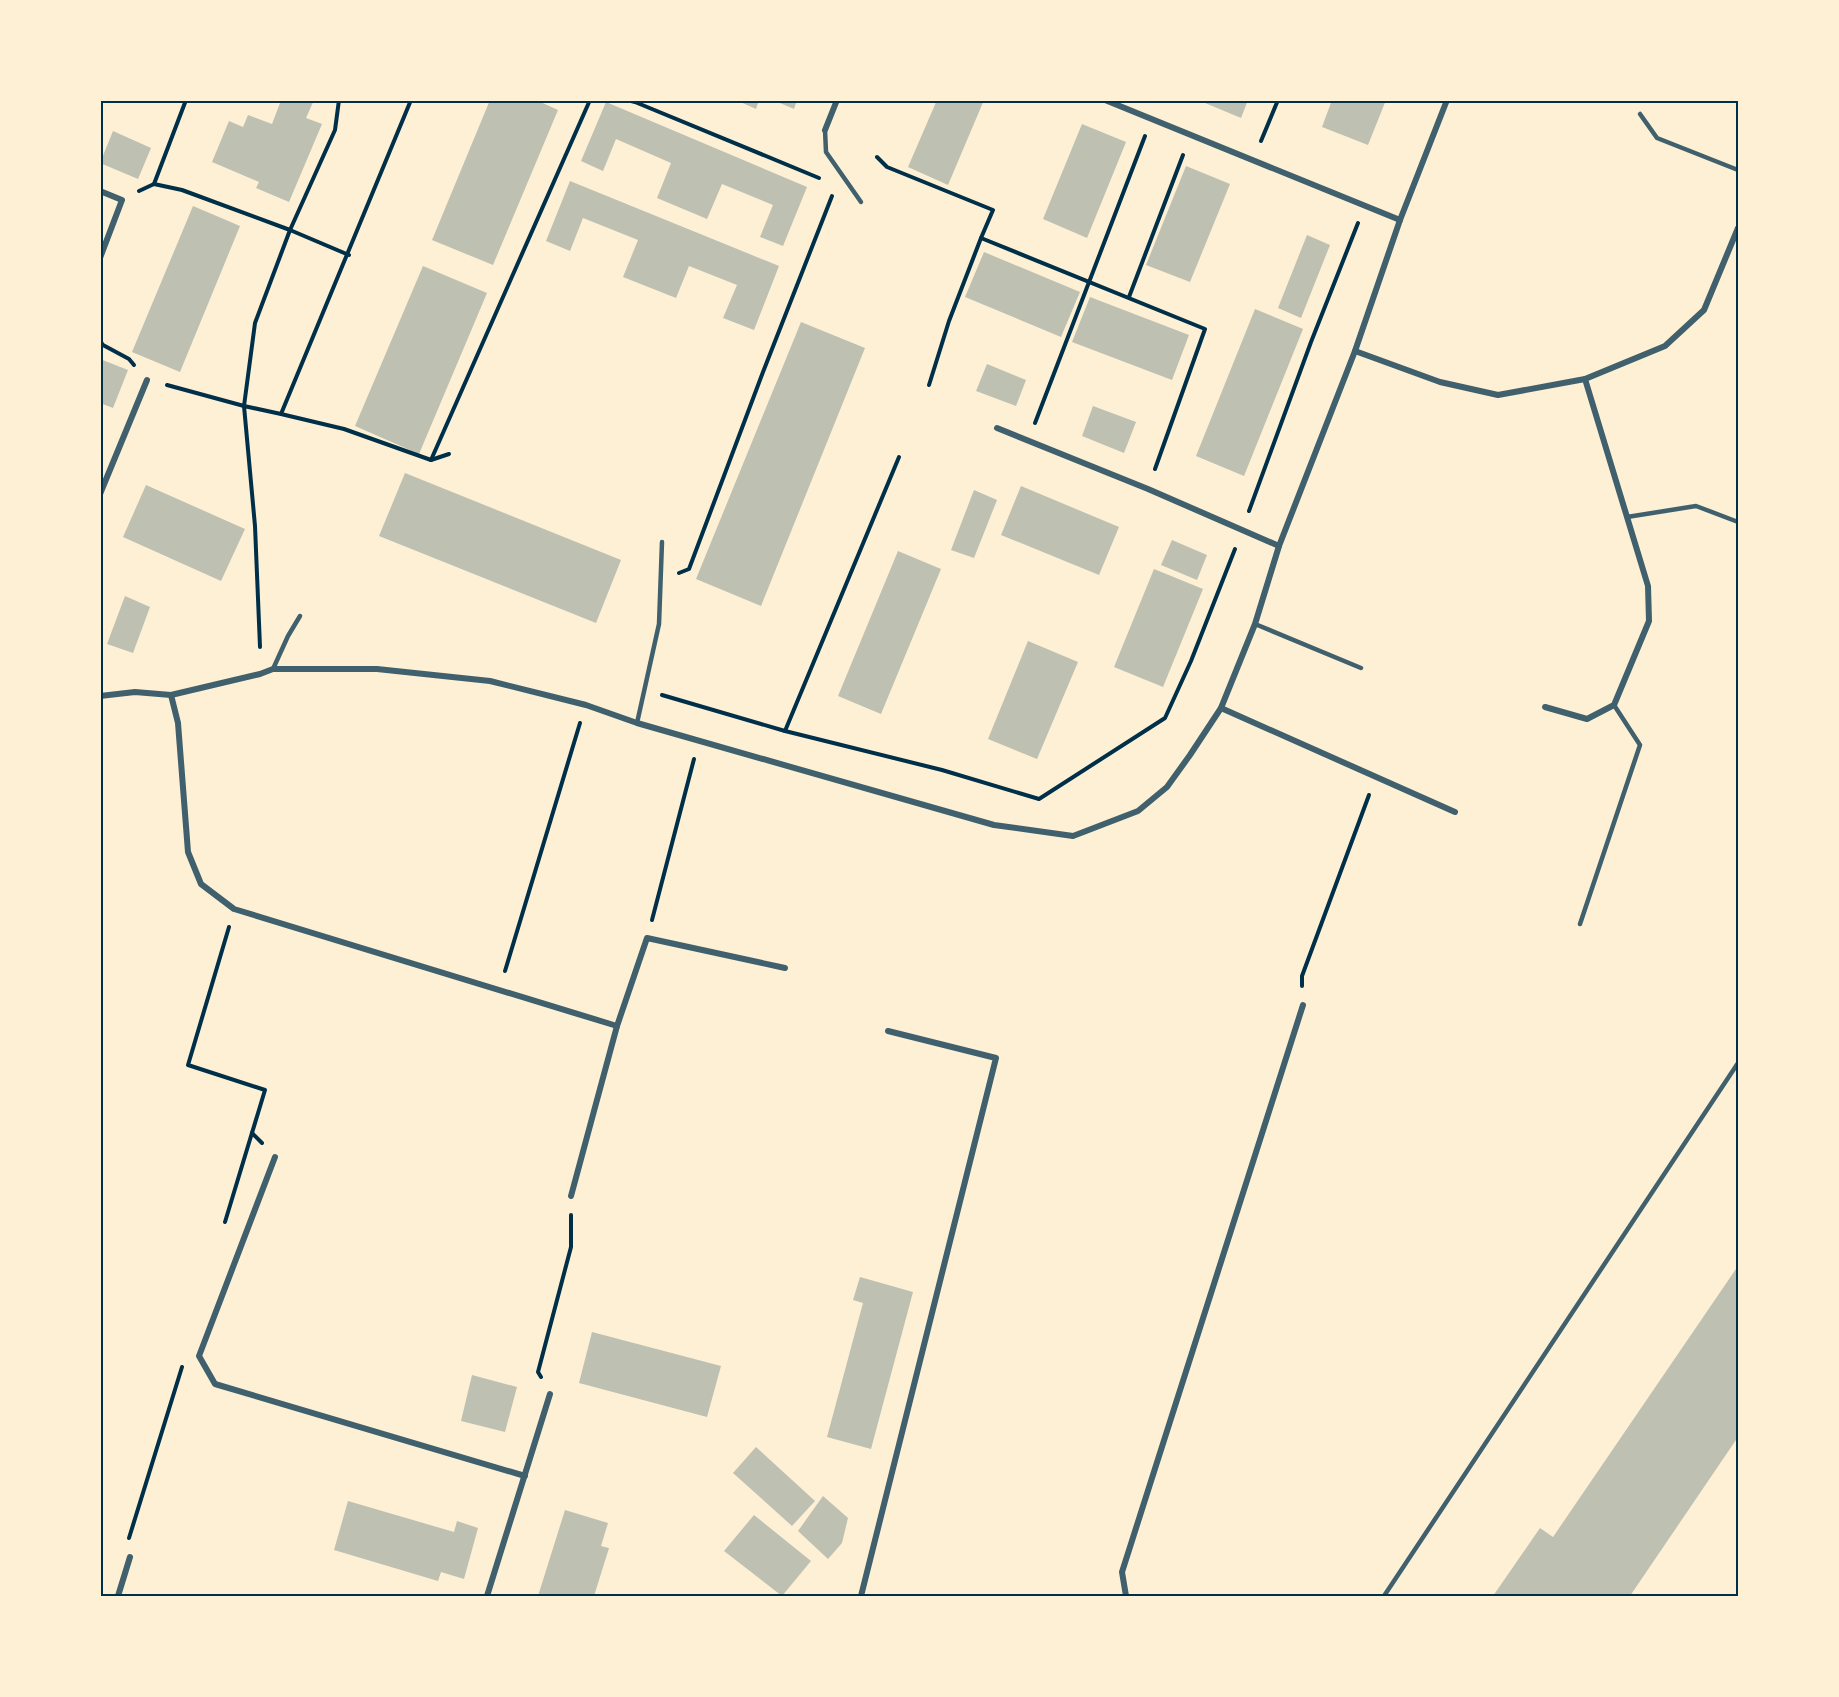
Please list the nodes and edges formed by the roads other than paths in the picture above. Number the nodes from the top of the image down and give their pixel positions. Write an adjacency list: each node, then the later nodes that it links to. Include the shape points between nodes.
1 (837, 100): 5 (street)
2 (1105, 100): 9 (street)
3 (1447, 100): 9 (street)
4 (1640, 114): 6 (lane, via 1657,138)
5 (825, 130): 8 (lane, via 826,153)
6 (1738, 170)
7 (100, 191): 11 (street, via 122,200)
8 (861, 202)
9 (1400, 220): 12 (street)
10 (1738, 232): 13 (street, via 1704,310 1665,346)
11 (100, 258)
12 (1355, 351): 13 (street, via 1440,382 1498,394); 20 (street)
13 (1585, 379): 17 (street)
14 (147, 380): 16 (street)
15 (996, 428): 20 (street)
16 (100, 494)
17 (1627, 517): 18 (lane, via 1696,506); 27 (street, via 1648,586 1649,621)
18 (1738, 522)
19 (662, 543): 30 (lane, via 659,624)
20 (1279, 546): 22 (street)
21 (300, 616): 24 (lane)
22 (1255, 624): 23 (lane); 29 (street)
23 (1361, 668)
24 (273, 669): 25 (street); 30 (street, via 377,669 490,681 586,705)
25 (171, 695): 26 (street, via 135,692); 35 (street, via 178,723 188,852 201,884 234,909)
26 (100, 696)
27 (1614, 705): 28 (street, via 1587,719); 32 (lane, via 1640,745)
28 (1545, 707)
29 (1221, 708): 30 (street, via 1167,787 1138,811 1072,836 993,825); 31 (street)
30 (637, 723)
31 (1455, 813)
32 (1580, 924)
33 (785, 968): 35 (street, via 647,938)
34 (1303, 1005): 46 (street, via 1122,1572)
35 (617, 1026): 39 (street)
36 (888, 1031): 45 (street, via 996,1058)
37 (1738, 1064): 47 (lane)
38 (275, 1156): 41 (street, via 199,1356 215,1384)
39 (571, 1196)
40 (550, 1394): 41 (street)
41 (525, 1476): 44 (street)
42 (130, 1557): 43 (street)
43 (118, 1596)
44 (487, 1596)
45 (861, 1596)
46 (1126, 1596)
47 (1384, 1596)

